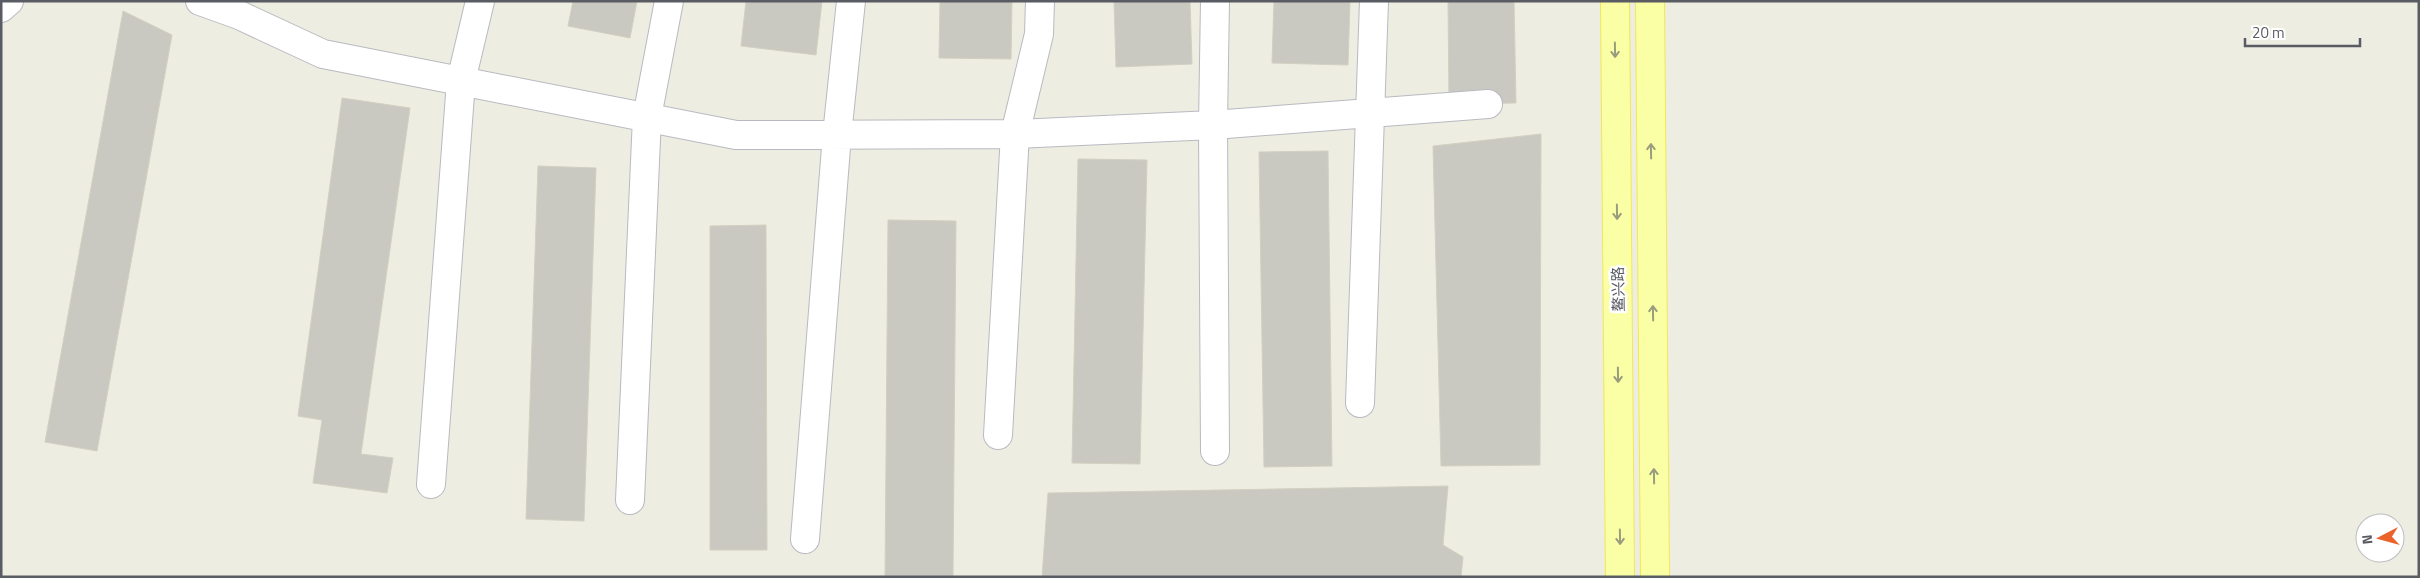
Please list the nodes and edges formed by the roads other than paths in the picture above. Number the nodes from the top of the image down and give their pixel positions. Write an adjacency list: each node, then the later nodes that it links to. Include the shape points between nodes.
1 (9, 1): 11 (lane)
2 (200, 1): 12 (lane, via 239,15 322,54)
3 (480, 1): 12 (lane)
4 (668, 1): 15 (lane)
5 (851, 1): 17 (lane)
6 (1040, 1): 18 (lane, via 1039,34)
7 (1215, 1): 16 (lane)
8 (1374, 1): 14 (lane)
9 (1615, 1): 25 (main road, 鳌兴路, one-way to 25)
10 (1650, 1): 26 (main road, one-way to 10)
11 (1, 8)
12 (460, 81): 15 (lane); 22 (lane)
13 (1488, 104): 14 (lane)
14 (1370, 113): 16 (lane); 19 (lane)
15 (647, 117): 17 (lane, via 736,135); 23 (lane)
16 (1213, 125): 18 (lane); 21 (lane)
17 (837, 134): 18 (lane); 24 (lane)
18 (1015, 134): 20 (lane)
19 (1360, 402)
20 (998, 435)
21 (1215, 451)
22 (431, 484)
23 (630, 500)
24 (805, 539)
25 (1620, 577)
26 (1655, 577)

